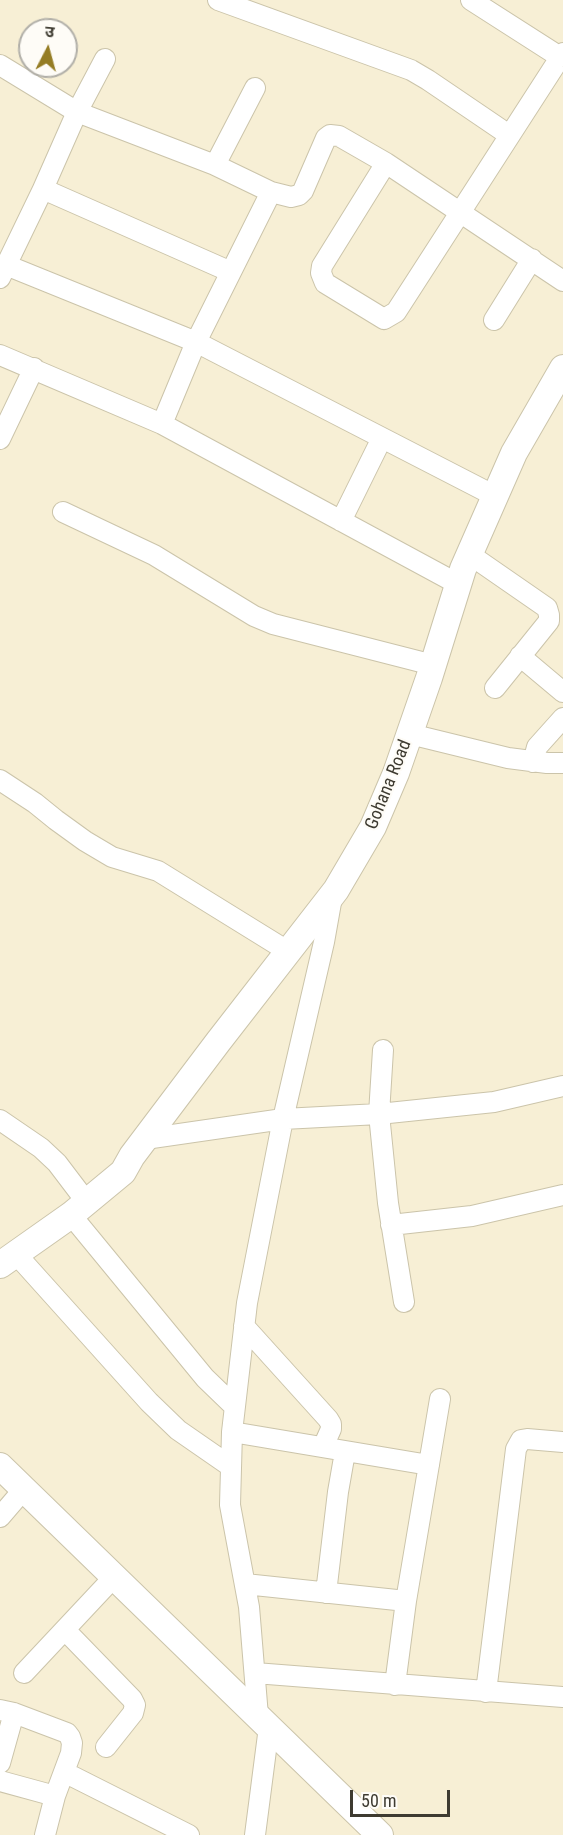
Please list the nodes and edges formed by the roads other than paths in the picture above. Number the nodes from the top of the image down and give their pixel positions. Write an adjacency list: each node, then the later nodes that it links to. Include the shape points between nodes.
1 (218, 0): 3 (street)
2 (471, 0): 4 (street)
3 (263, 8): 9 (street, via 411,70)
4 (562, 55): 9 (street)
5 (105, 59): 8 (street)
6 (2, 71): 8 (street)
7 (255, 88): 11 (street)
8 (77, 112): 11 (street); 12 (street)
9 (509, 135): 14 (street)
10 (386, 163): 13 (street, via 339,136 330,135 322,144 303,192 291,197); 14 (street); 14 (street, via 322,266 325,283 381,319 389,317)
11 (215, 165): 13 (street)
12 (43, 189): 16 (street); 17 (street)
13 (271, 192): 17 (street)
14 (460, 213): 15 (street)
15 (532, 260): 18 (street); 19 (street)
16 (3, 271): 20 (street)
17 (231, 272): 20 (street)
18 (563, 281)
19 (494, 320)
20 (196, 342): 24 (street); 25 (street)
21 (0, 355): 22 (street)
22 (34, 368): 24 (street); 26 (street)
23 (561, 377): 27 (main road, Gohana Road, via 514,453)
24 (162, 424): 29 (street)
25 (382, 438): 27 (street); 29 (street)
26 (0, 439)
27 (495, 496): 30 (main road, Gohana Road)
28 (63, 512): 33 (street, via 154,555 273,624)
29 (341, 521): 31 (street)
30 (469, 554): 31 (main road, Gohana Road); 32 (street, via 547,608 549,621)
31 (458, 584): 33 (main road, Gohana Road)
32 (520, 656): 34 (street); 35 (street)
33 (433, 665): 37 (main road, Gohana Road)
34 (495, 688)
35 (563, 692)
36 (563, 718): 38 (street, via 537,747)
37 (410, 734): 38 (street); 41 (main road, Gohana Road, via 373,827)
38 (533, 762): 39 (street)
39 (563, 763)
40 (0, 780): 42 (street, via 85,841 112,857 158,871)
41 (333, 895): 42 (main road, Gohana Road); 46 (street)
42 (289, 952): 48 (main road, Gohana Road)
43 (382, 1050): 45 (street)
44 (563, 1086): 45 (street, via 494,1102)
45 (379, 1114): 46 (street); 51 (street)
46 (283, 1119): 48 (street); 54 (street)
47 (0, 1120): 50 (street, via 57,1163)
48 (139, 1148): 50 (main road, via 114,1163)
49 (563, 1195): 51 (street, via 471,1216)
50 (75, 1203): 52 (main road); 56 (street, via 205,1378)
51 (391, 1225): 53 (street)
52 (5, 1256): 62 (street, via 178,1430)
53 (404, 1302)
54 (244, 1326): 56 (street); 59 (street, via 328,1419 331,1429)
55 (440, 1399): 63 (street)
56 (235, 1407): 57 (street)
57 (232, 1432): 59 (street); 62 (street)
58 (563, 1442): 74 (street, via 527,1439 521,1440 516,1449)
59 (323, 1447): 60 (street)
60 (345, 1452): 63 (street); 68 (street)
61 (0, 1466): 64 (main road)
62 (230, 1466): 67 (street, via 230,1505)
63 (429, 1466): 69 (street)
64 (24, 1489): 65 (street); 66 (main road)
65 (0, 1517)
66 (114, 1577): 70 (street); 77 (main road)
67 (245, 1584): 68 (street); 72 (street)
68 (326, 1593): 69 (street)
69 (406, 1602): 73 (street)
70 (65, 1630): 71 (street); 78 (street, via 135,1705)
71 (24, 1673)
72 (255, 1673): 73 (street); 77 (street)
73 (395, 1684): 74 (street)
74 (486, 1692): 75 (street)
75 (563, 1697)
76 (7, 1711): 79 (street); 80 (street, via 70,1737 71,1753)
77 (264, 1722): 85 (street); 86 (main road)
78 (106, 1747)
79 (0, 1763)
80 (64, 1772): 82 (street); 84 (street)
81 (0, 1781): 82 (street)
82 (55, 1797): 83 (street)
83 (45, 1835)
84 (189, 1835)
85 (255, 1835)
86 (380, 1835)

